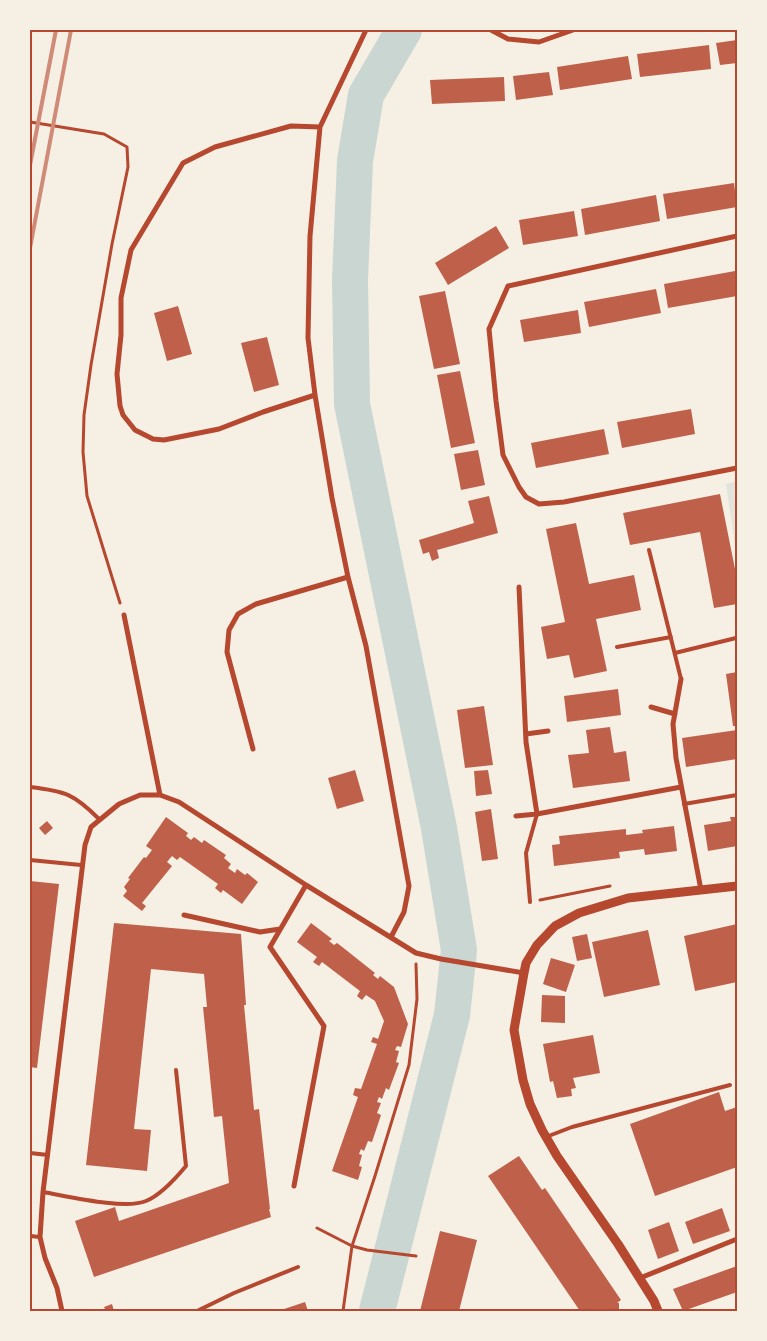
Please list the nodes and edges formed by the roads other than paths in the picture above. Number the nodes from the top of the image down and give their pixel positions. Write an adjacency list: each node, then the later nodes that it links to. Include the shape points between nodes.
1 (366, 30): 4 (street)
2 (491, 30): 3 (street, via 508,39 539,42)
3 (573, 30)
4 (320, 127): 6 (street, via 310,236 308,338); 6 (street, via 291,126 215,147 183,163 131,250 121,298 117,374 123,415 135,430 153,439 164,440 219,429)
5 (737, 236): 7 (street, via 508,286 489,329 503,455 526,497 539,504 557,503)
6 (315, 395): 9 (street)
7 (737, 468)
8 (649, 550): 12 (lane)
9 (348, 577): 21 (street, via 256,604 238,614 229,630 227,652); 38 (street, via 366,646 409,886 404,912)
10 (519, 587): 20 (street)
11 (124, 615): 24 (street)
12 (671, 637): 14 (lane); 15 (lane)
13 (736, 638): 15 (lane)
14 (617, 647)
15 (675, 654): 16 (lane)
16 (682, 679): 18 (street)
17 (651, 708): 18 (street)
18 (675, 714): 23 (street, via 674,733)
19 (548, 730): 20 (street)
20 (526, 734): 27 (street)
21 (253, 749)
22 (30, 787): 29 (lane, via 65,793 82,802)
23 (681, 787): 26 (street); 27 (street)
24 (160, 795): 29 (street, via 140,795 118,804); 32 (street, via 179,802)
25 (737, 795): 26 (lane)
26 (684, 804): 34 (street)
27 (537, 814): 28 (street); 35 (lane, via 526,853)
28 (516, 816)
29 (100, 819): 31 (street, via 91,827)
30 (30, 860): 31 (lane)
31 (81, 865): 44 (street)
32 (306, 886): 37 (street); 38 (street)
33 (737, 886): 34 (street)
34 (701, 890): 39 (street, via 628,898 579,913 555,926 537,945)
35 (530, 902)
36 (184, 916): 37 (street, via 260,932)
37 (280, 929): 45 (street, via 270,947 324,1026)
38 (391, 937): 39 (street, via 416,954)
39 (524, 973): 42 (street, via 514,1030 530,1104)
40 (176, 1070): 46 (lane, via 186,1166 171,1184 146,1202 120,1204)
41 (730, 1085): 42 (lane)
42 (546, 1137): 51 (street)
43 (30, 1153): 44 (lane)
44 (48, 1155): 46 (street)
45 (294, 1186)
46 (43, 1192): 48 (street)
47 (30, 1236): 48 (lane)
48 (40, 1237): 52 (street)
49 (737, 1239): 51 (street)
50 (298, 1267): 53 (lane)
51 (640, 1278): 54 (street)
52 (62, 1311)
53 (197, 1311)
54 (658, 1311)

